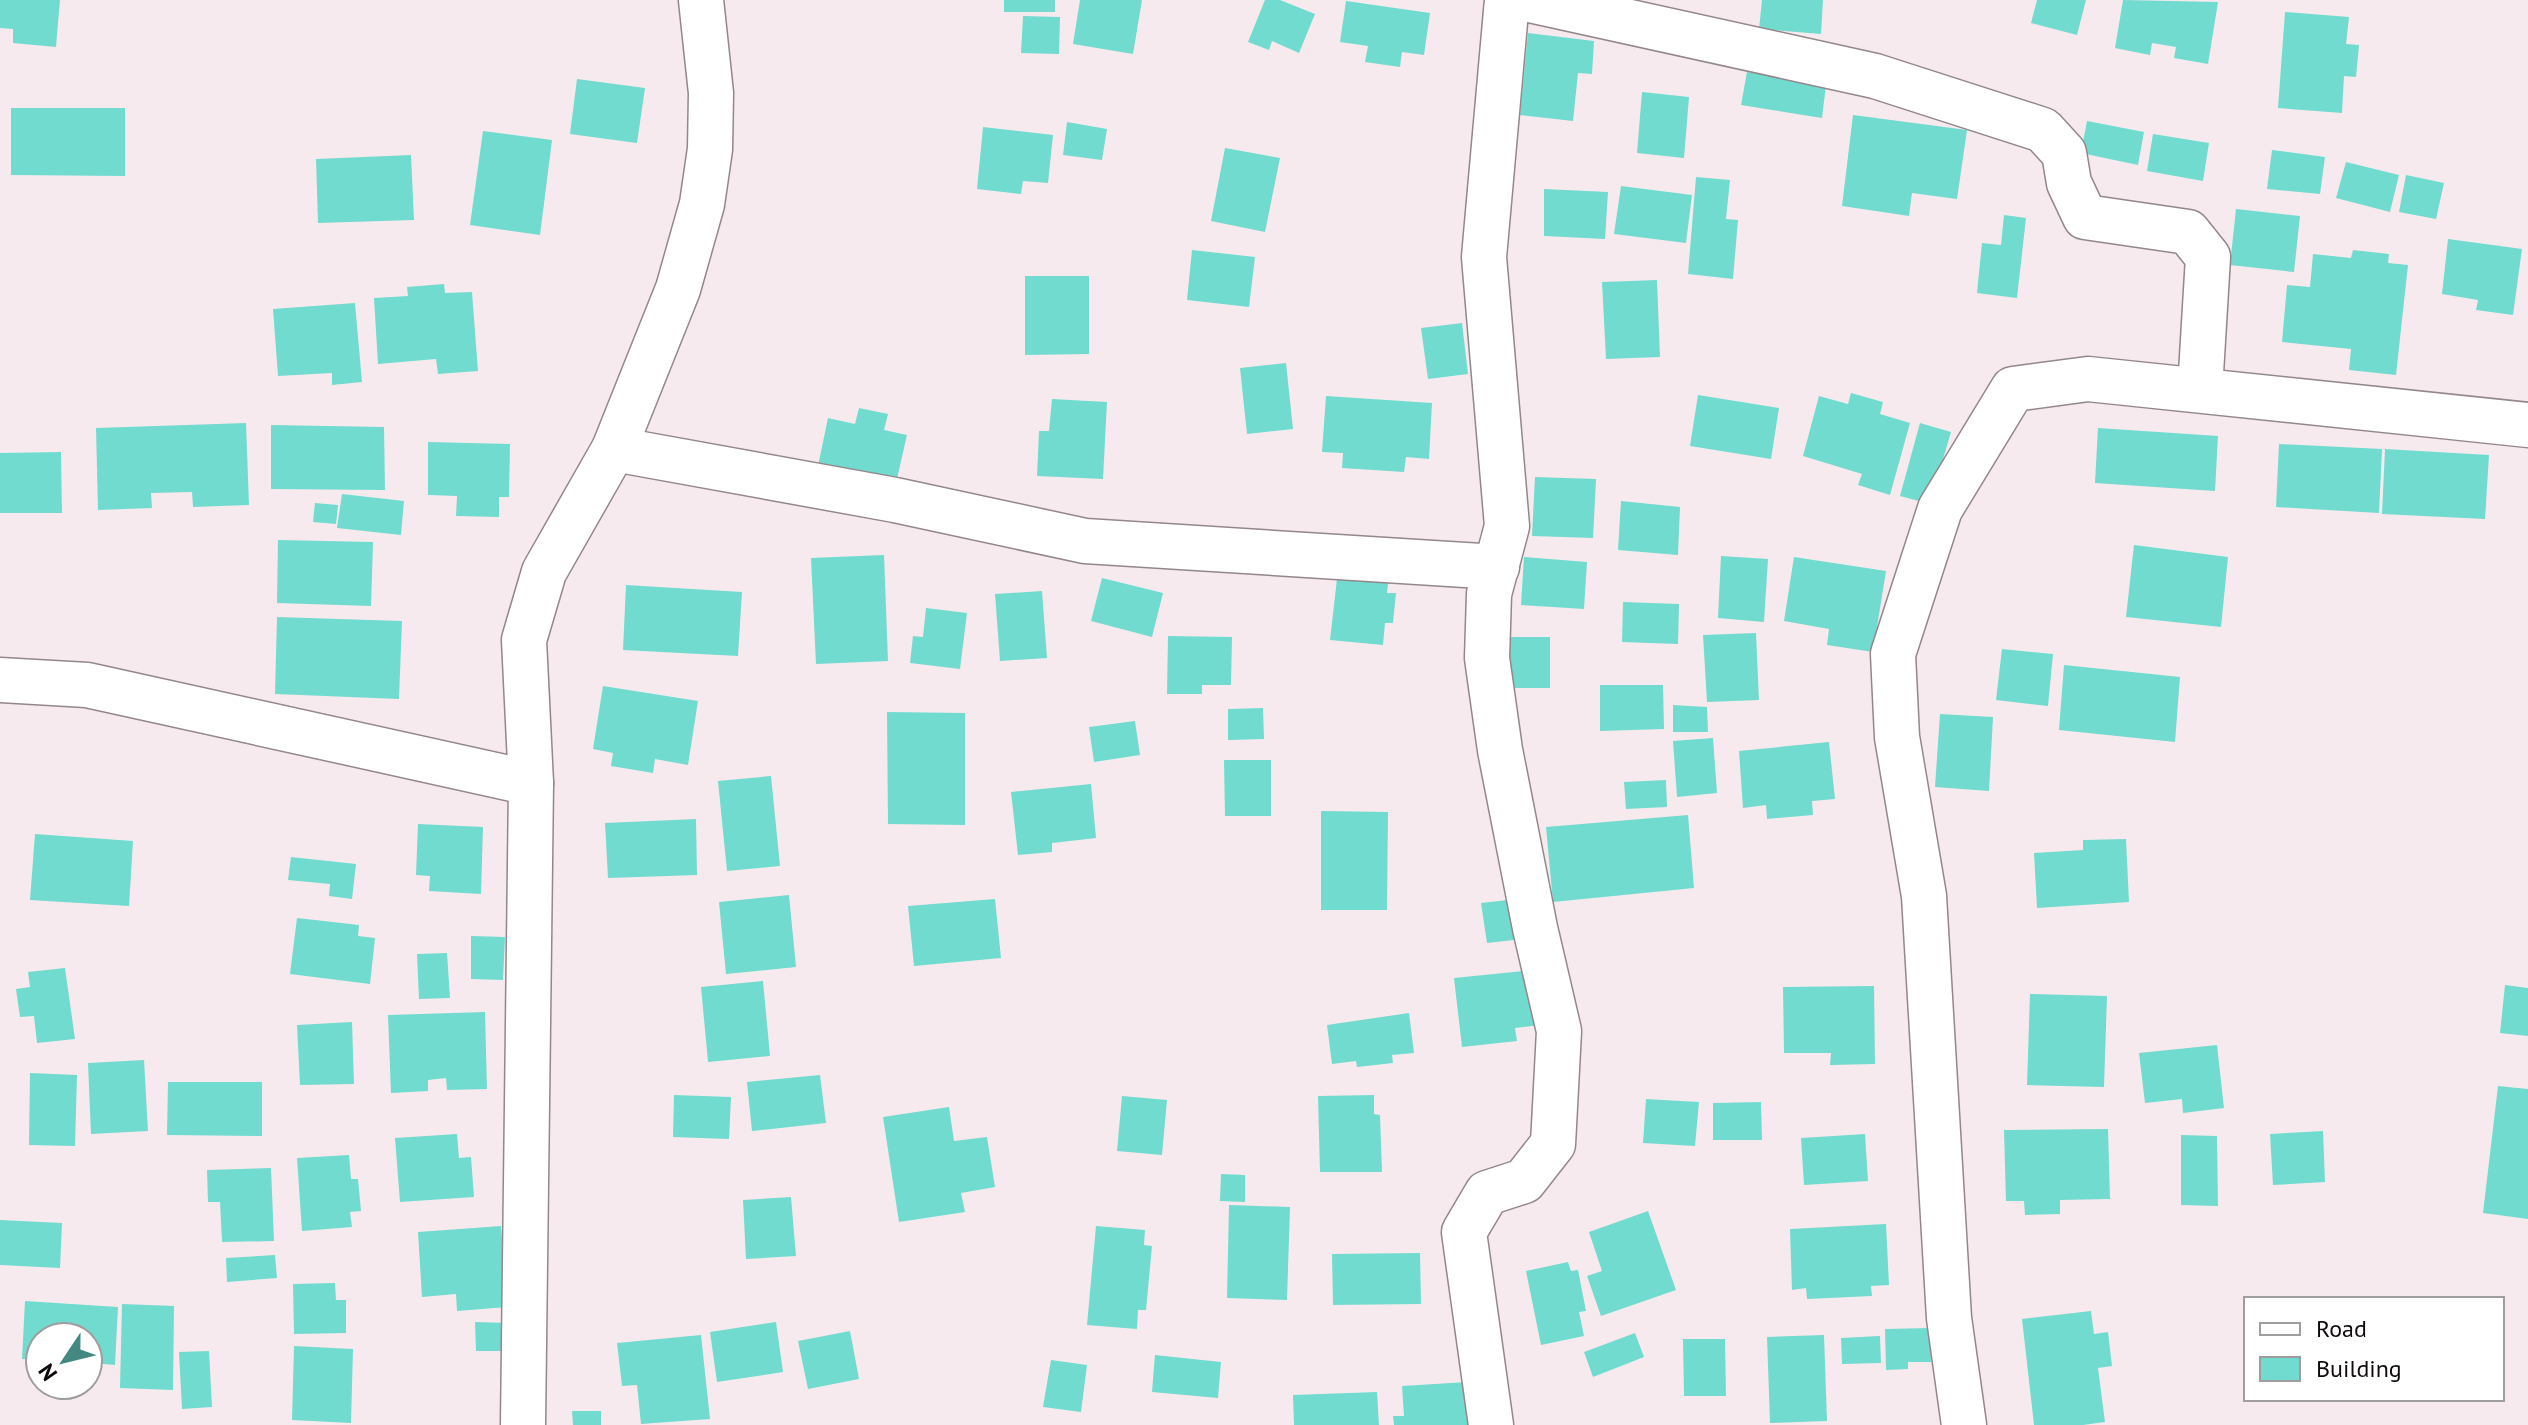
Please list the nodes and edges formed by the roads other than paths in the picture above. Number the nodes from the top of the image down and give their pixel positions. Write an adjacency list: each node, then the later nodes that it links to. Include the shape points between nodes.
1 (701, 0): 6 (street, via 711,93 702,204 678,289)
2 (1507, 0): 7 (street, via 1484,257 1507,526)
3 (1530, 0): 4 (street, via 1875,76 2043,130 2064,153 2069,183 2085,217 2188,232 2208,257)
4 (2200, 390): 5 (street); 12 (street, via 2088,379 2013,389 1940,509 1893,654 1897,737 1924,896 1949,1318)
5 (2528, 425)
6 (614, 449): 7 (street, via 1085,541); 9 (street, via 544,572 524,640)
7 (1497, 567): 11 (street, via 1489,594 1487,658 1503,765 1559,1031 1553,1144 1524,1181 1487,1193 1464,1232)
8 (0, 680): 9 (street, via 87,685)
9 (531, 783): 10 (street)
10 (523, 1425)
11 (1491, 1425)
12 (1964, 1425)

